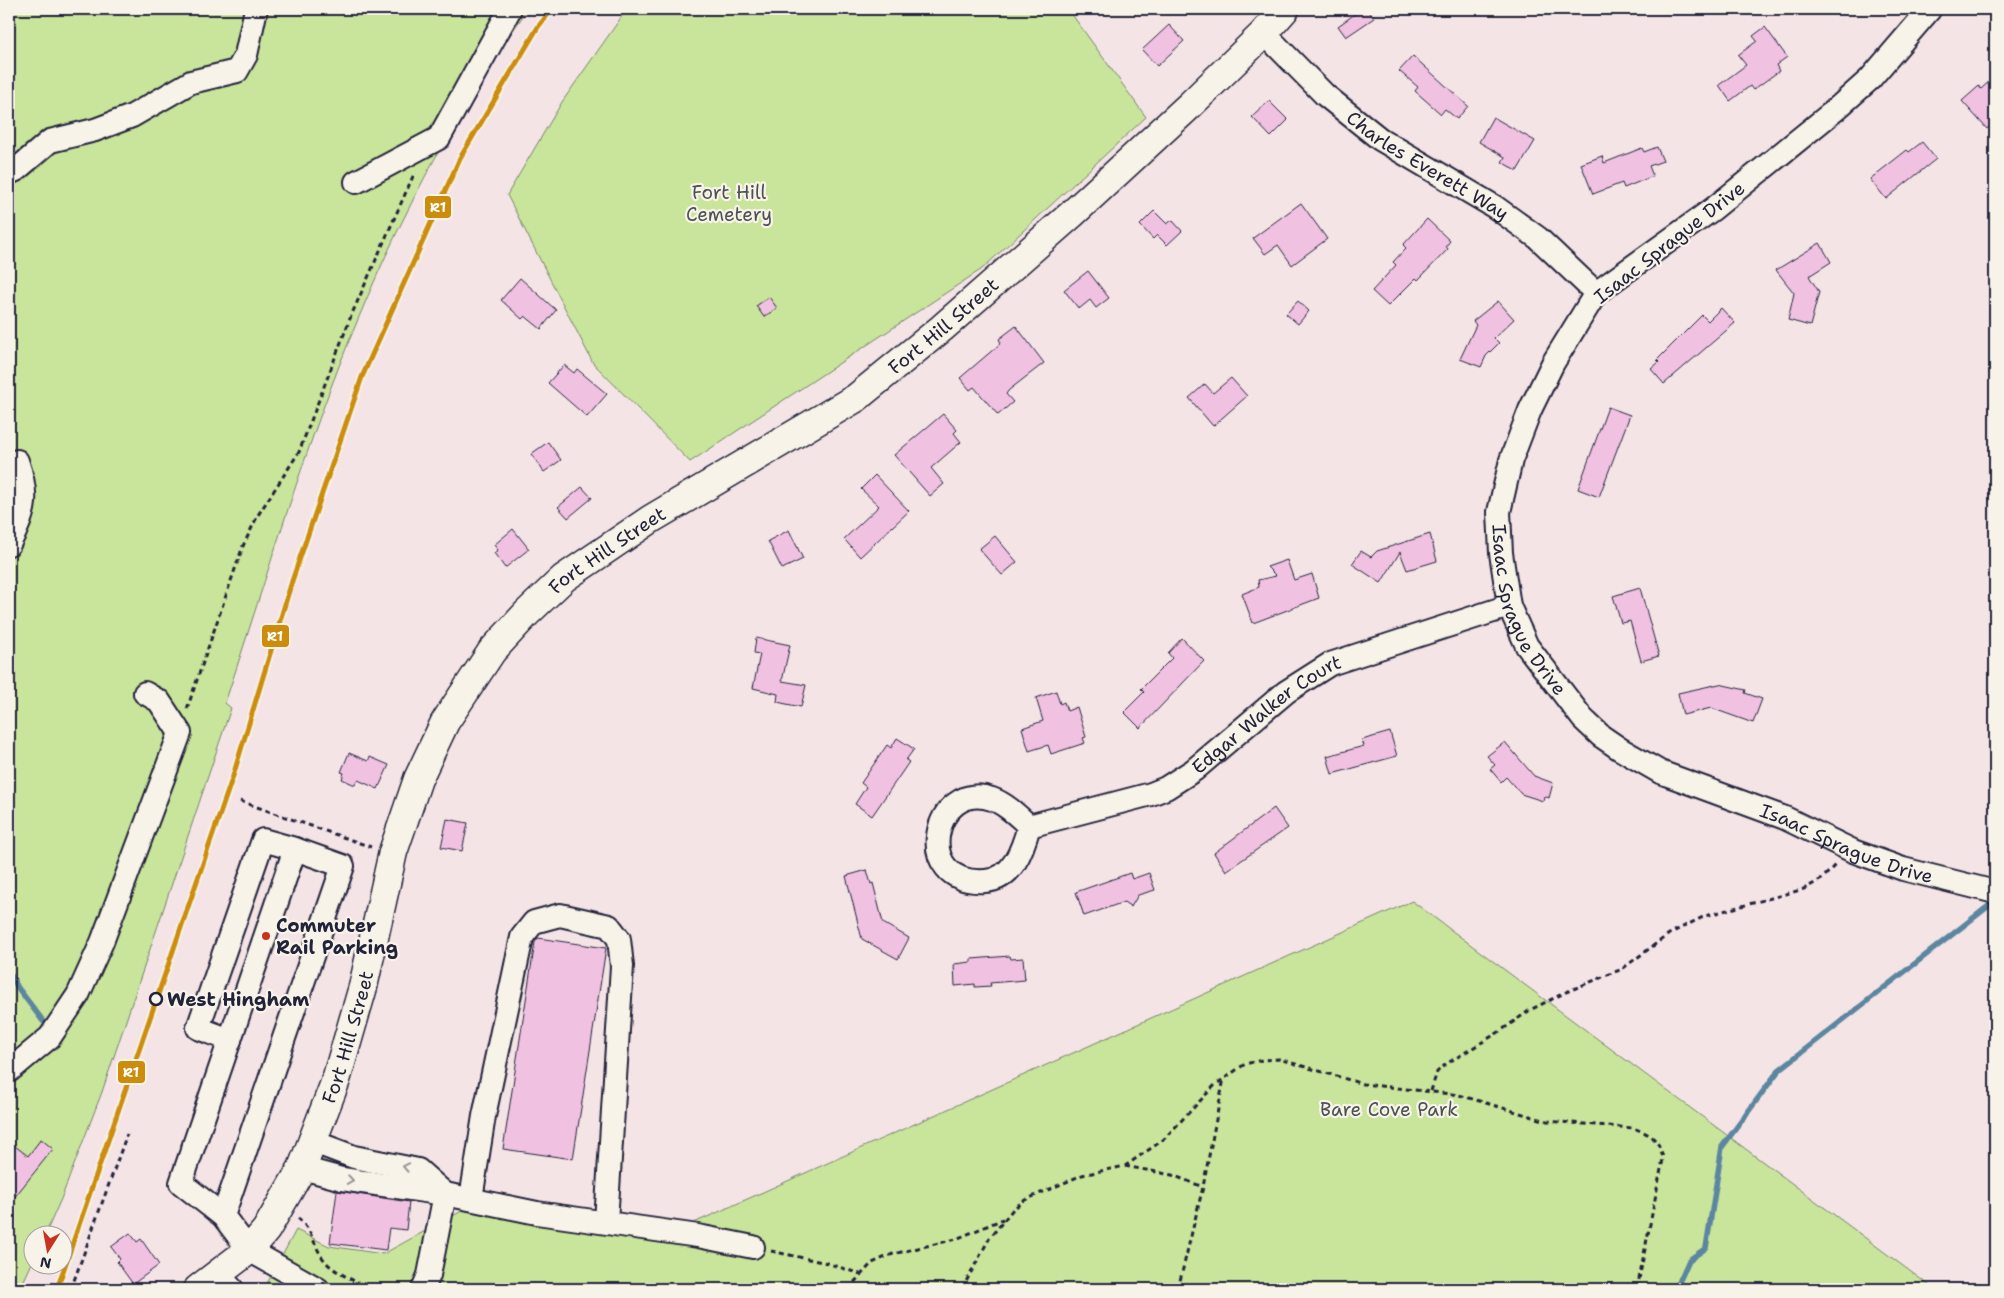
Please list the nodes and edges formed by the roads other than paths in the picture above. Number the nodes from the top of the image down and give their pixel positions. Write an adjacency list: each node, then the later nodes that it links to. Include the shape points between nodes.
1 (256, 9): 6 (street, via 246,55 236,71 191,82 132,116 95,130 50,141)
2 (510, 9): 7 (street, via 439,138)
3 (1285, 9): 5 (main road, Fort Hill Street)
4 (1930, 9): 8 (street, Isaac Sprague Drive, via 1870,78 1834,111 1713,209)
5 (1264, 33): 8 (street, Charles Everett Way, via 1325,95 1380,138 1495,207 1538,238); 20 (main road, Fort Hill Street, via 1072,214 856,398 651,518 564,578 492,651 446,722 418,780 393,852 364,987)
6 (9, 173)
7 (356, 182)
8 (1596, 293): 11 (street, Isaac Sprague Drive, via 1552,363 1511,460 1499,512)
9 (17, 461): 10 (street, via 26,494 24,510)
10 (9, 544)
11 (1509, 606): 13 (street, Edgar Walker Court, via 1330,664 1286,692 1194,770 1166,788 1126,802); 15 (street, Isaac Sprague Drive, via 1540,664 1583,719 1607,741 1660,772 1785,818 1845,847 1903,869)
12 (145, 693): 19 (street, via 159,701 180,733 102,942 78,995 50,1037)
13 (1029, 826)
14 (295, 849): 16 (street, via 263,840); 17 (street); 24 (street, via 343,866)
15 (1995, 892)
16 (216, 975): 17 (street); 18 (street, via 198,1028)
17 (249, 985): 18 (street)
18 (230, 1040): 24 (street, via 181,1183)
19 (9, 1071)
20 (314, 1142): 21 (main road, Fort Hill Street); 22 (street, one-way to 20, via 418,1170 354,1157)
21 (302, 1168): 22 (street, one-way to 22, via 342,1179); 27 (main road, Fort Hill Street, via 281,1207)
22 (445, 1194): 23 (street); 30 (street)
23 (471, 1199): 25 (street, via 537,1213); 25 (street, via 484,1116 522,937 534,922 560,915 609,926 619,939 622,966)
24 (223, 1216): 27 (street)
25 (606, 1222): 26 (street)
26 (753, 1247)
27 (249, 1250): 28 (main road, Fort Hill Street); 29 (street)
28 (217, 1284)
29 (318, 1289)
30 (424, 1289)

